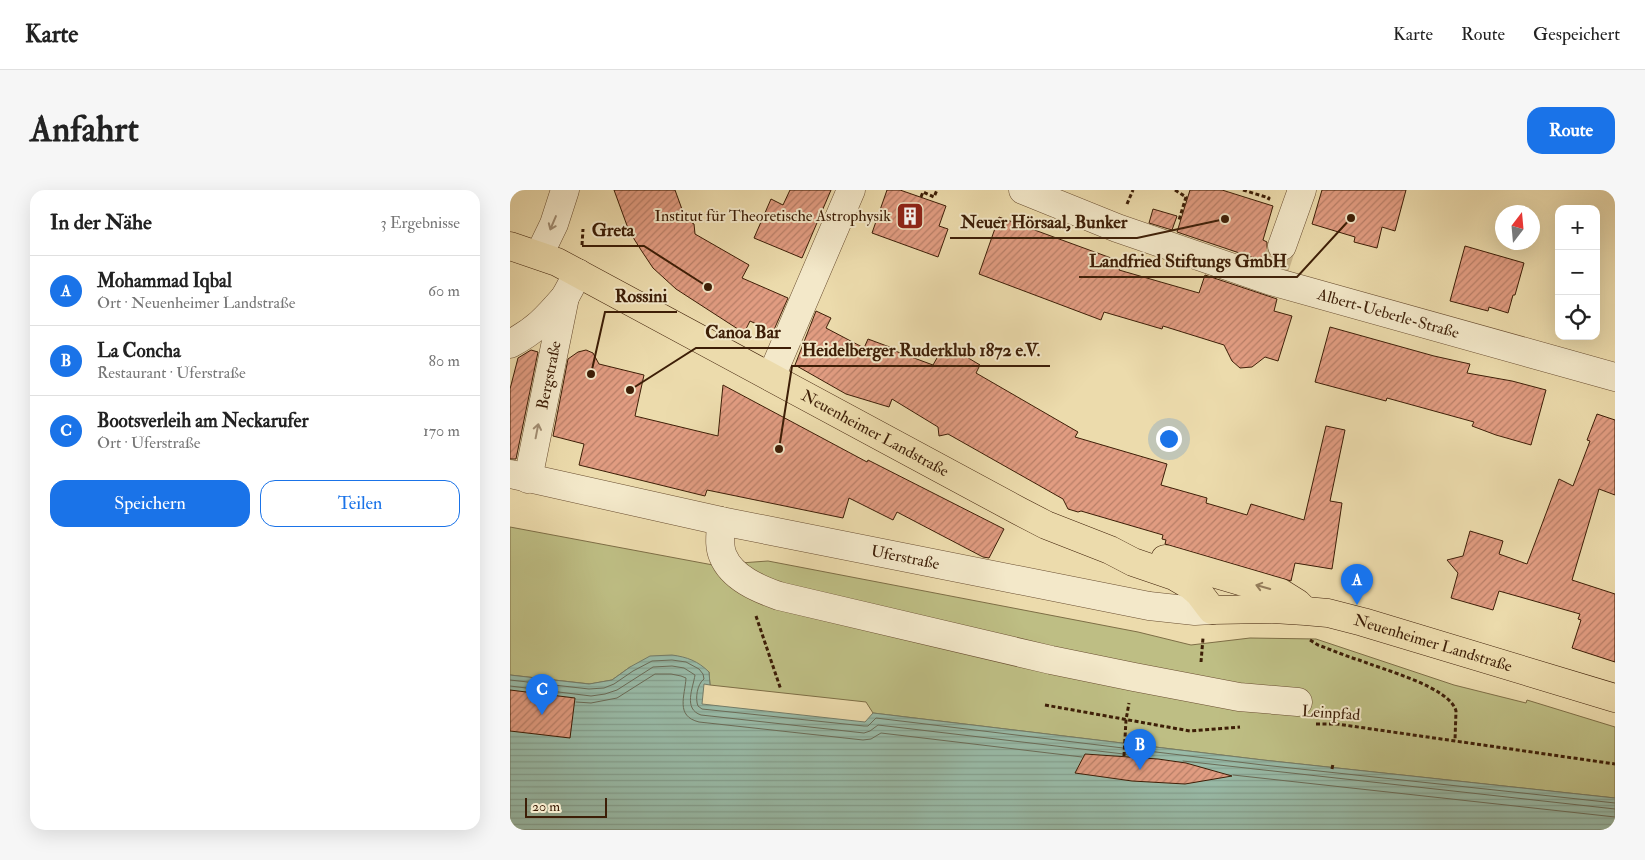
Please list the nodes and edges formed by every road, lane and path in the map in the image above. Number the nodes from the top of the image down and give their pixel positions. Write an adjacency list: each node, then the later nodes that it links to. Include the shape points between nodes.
1 (565, 190): 12 (street, one-way to 12)
2 (851, 190): 17 (street)
3 (937, 190): 8 (path, via 934,196 923,192)
4 (1023, 190): 13 (street, Albert-Ueberle-Straße, via 1117,228)
5 (1175, 190): 10 (path, via 1186,197)
6 (1243, 190): 9 (path)
7 (1302, 190): 13 (street)
8 (921, 198)
9 (1269, 198)
10 (1176, 228)
11 (510, 246): 12 (main road, Neuenheimer Landstraße)
12 (539, 255): 14 (main road, Neuenheimer Landstraße)
13 (1276, 266): 18 (street, Albert-Ueberle-Straße)
14 (578, 273): 15 (street, Bergstraße); 17 (main road, Neuenheimer Landstraße)
15 (565, 297): 16 (street, via 547,319); 19 (street, Bergstraße, one-way to 15)
16 (510, 344)
17 (771, 377): 21 (main road, Neuenheimer Landstraße, via 1019,511)
18 (1615, 377)
19 (519, 477): 20 (street, Uferstraße)
20 (721, 521): 22 (street, via 722,556); 23 (street, Uferstraße, via 1149,606)
21 (1110, 550): 23 (main road, Neuenheimer Landstraße, via 1182,580 1199,593); 24 (main road, Neuenheimer Landstraße, one-way to 21, via 1287,596 1270,590 1135,551)
22 (742, 578): 25 (path); 28 (street, via 779,596 1051,660)
23 (1212, 610): 24 (main road, Uferstraße)
24 (1305, 611): 26 (main road, Neuenheimer Landstraße, via 1363,622); 31 (path, via 1307,636 1314,643 1426,685 1447,697 1456,707)
25 (780, 690)
26 (1615, 698)
27 (1045, 705): 29 (path, via 1190,730)
28 (1304, 713): 31 (path, Leinpfad, via 1337,724)
29 (1245, 726)
30 (1125, 734): 32 (path)
31 (1454, 740): 34 (path, Leinpfad)
32 (1124, 756)
33 (1333, 764): 35 (path)
34 (1615, 764)
35 (1332, 769)

